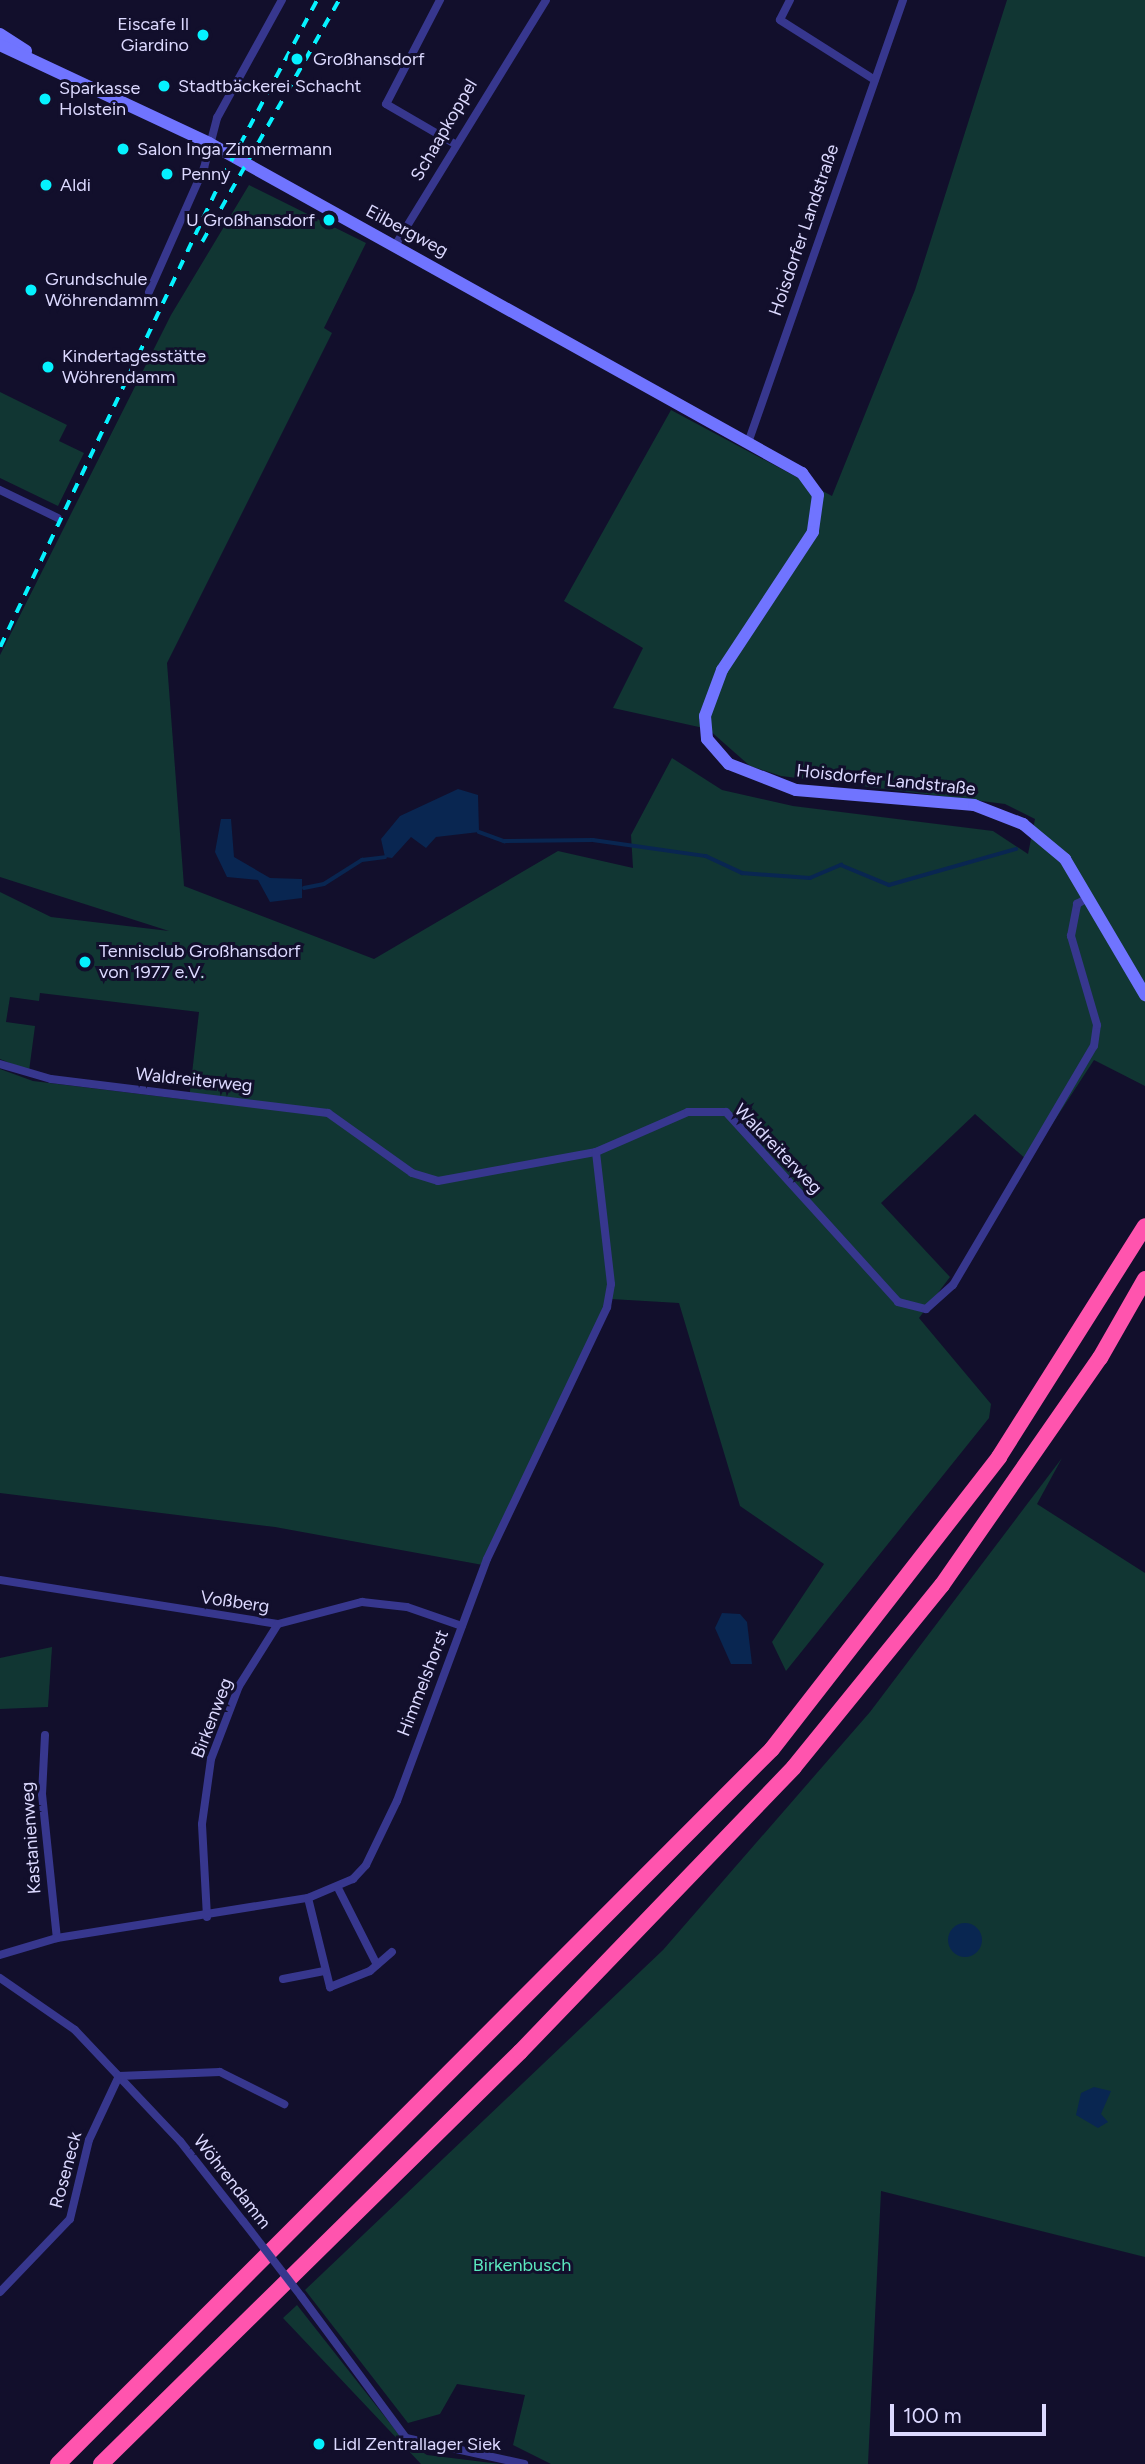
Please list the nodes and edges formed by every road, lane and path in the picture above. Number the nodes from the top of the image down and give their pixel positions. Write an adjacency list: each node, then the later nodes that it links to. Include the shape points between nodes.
1 (440, 0): 11 (street, via 386,104)
2 (546, 0): 11 (street, Schaapkoppel)
3 (790, 0): 9 (street, via 780,20)
4 (903, 0): 9 (street, Hoisdorfer Landstraße)
5 (280, 1): 10 (street)
6 (0, 34): 8 (main road, Eilbergweg)
7 (0, 45): 8 (main road, Eilbergweg)
8 (43, 64): 10 (main road, Eilbergweg)
9 (875, 80): 14 (street, Hoisdorfer Landstraße)
10 (209, 142): 12 (main road, Eilbergweg); 13 (street)
11 (455, 144): 12 (street, Schaapkoppel)
12 (396, 244): 14 (main road, Eilbergweg)
13 (149, 292)
14 (749, 440): 17 (main road, Hoisdorfer Landstraße, via 802,473 819,506 808,542 716,684 704,730 714,750 747,774 796,790 951,802 1005,815 1065,859)
15 (0, 490): 16 (street)
16 (58, 518)
17 (1089, 897): 18 (main road, Hoisdorfer Landstraße); 20 (street, Waldreiterweg, via 1077,905 1071,936 1095,1013 1094,1046 953,1285 926,1309 898,1302 726,1112 688,1112)
18 (1145, 995)
19 (0, 1064): 20 (street, Waldreiterweg, via 30,1076 328,1112 412,1173 438,1181)
20 (596, 1152): 25 (street, Himmelshorst, via 611,1284 607,1307 503,1522)
21 (1145, 1226): 40 (highway, via 991,1468 772,1749)
22 (1145, 1279): 41 (highway, via 1100,1358 942,1585 794,1767 520,2052)
23 (0, 1580): 24 (street, Voßberg)
24 (278, 1624): 25 (street, Voßberg, via 362,1602 407,1607); 29 (street, Birkenweg, via 239,1686 211,1759 202,1824)
25 (462, 1626): 27 (street, Himmelshorst, via 382,1838 353,1879)
26 (45, 1735): 30 (street, Kastanienweg, via 42,1787)
27 (338, 1888): 28 (street, Himmelshorst); 33 (street)
28 (308, 1898): 29 (street, Himmelshorst); 34 (street)
29 (207, 1917): 30 (street, Himmelshorst)
30 (57, 1938): 32 (street, Himmelshorst)
31 (392, 1952): 33 (street)
32 (0, 1955)
33 (377, 1965): 34 (street, via 333,1988)
34 (324, 1971): 36 (street)
35 (0, 1978): 37 (street, Wöhrendamm, via 75,2030)
36 (283, 1979)
37 (119, 2076): 38 (street, via 220,2072); 39 (street, Roseneck, via 93,2129 70,2219); 42 (street, Wöhrendamm, bridge, via 243,2221 406,2438)
38 (284, 2104)
39 (0, 2292)
40 (58, 2464)
41 (101, 2464)
42 (524, 2464)

